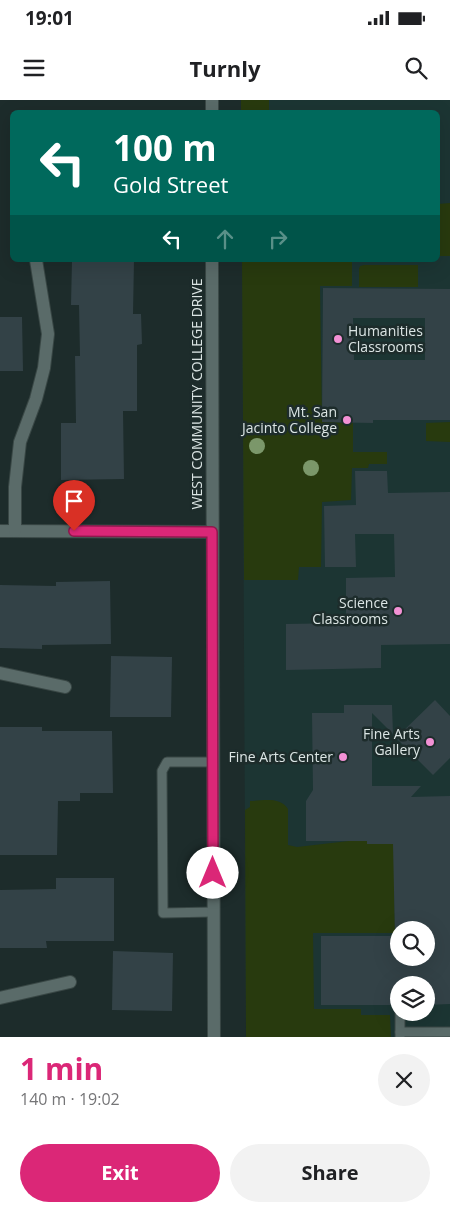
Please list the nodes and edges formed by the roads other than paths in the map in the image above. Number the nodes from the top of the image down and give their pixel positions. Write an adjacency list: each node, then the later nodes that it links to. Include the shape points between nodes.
1 (36, 262): 4 (street, via 48,334 36,399 20,442)
2 (212, 262): 5 (street, WEST COMMUNITY COLLEGE DRIVE)
3 (0, 531): 4 (street)
4 (15, 531): 5 (street)
5 (212, 532): 8 (street, WEST COMMUNITY COLLEGE DRIVE)
6 (0, 674): 7 (street)
7 (65, 687)
8 (213, 762): 9 (street, WEST COMMUNITY COLLEGE DRIVE); 9 (lane, via 167,762 162,771 163,913)
9 (213, 912): 15 (street, WEST COMMUNITY COLLEGE DRIVE)
10 (70, 982): 11 (street)
11 (0, 998)
12 (400, 1021): 14 (lane)
13 (450, 1032): 14 (lane)
14 (400, 1034)
15 (214, 1037)

